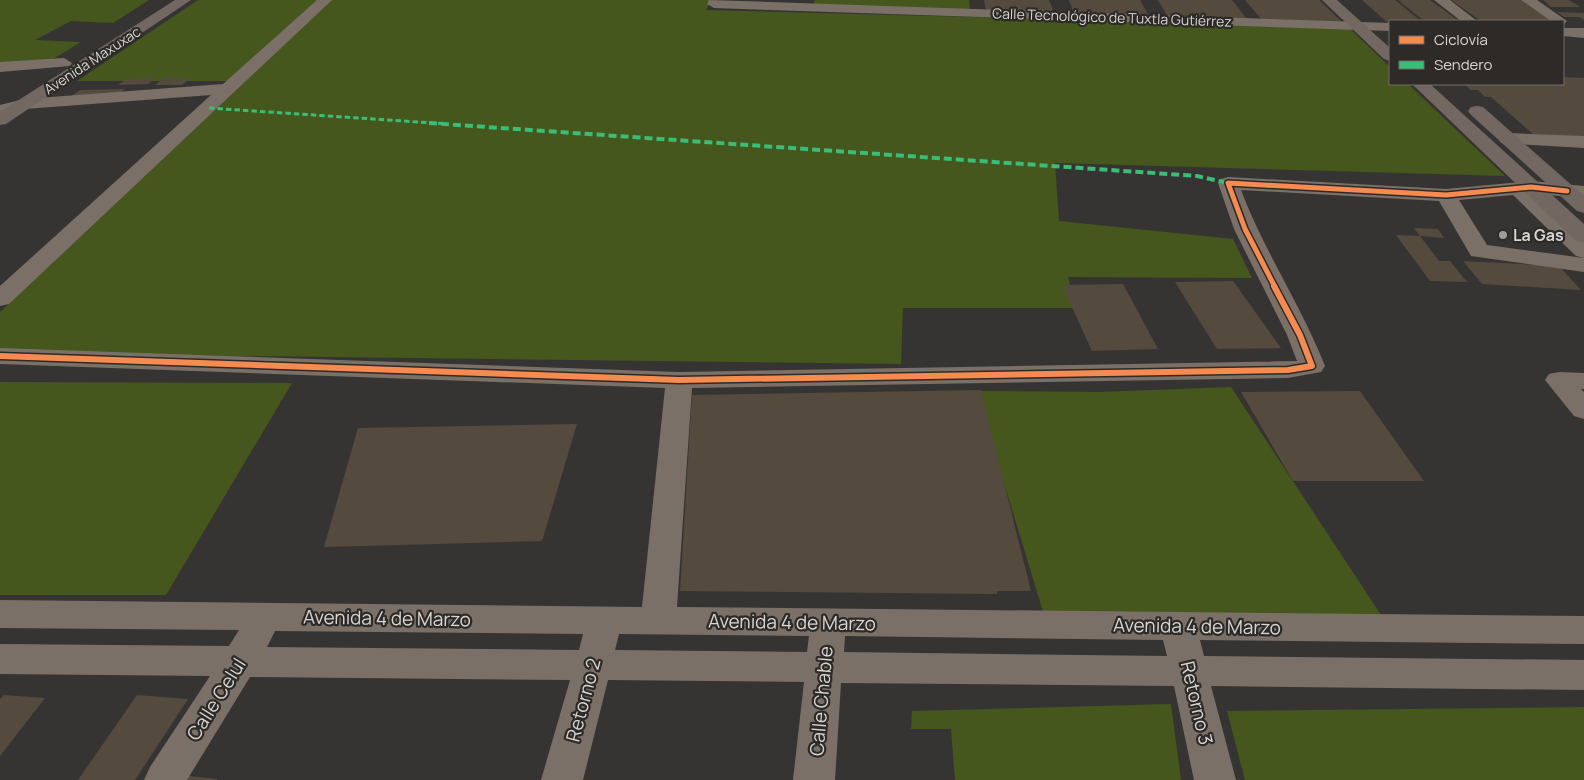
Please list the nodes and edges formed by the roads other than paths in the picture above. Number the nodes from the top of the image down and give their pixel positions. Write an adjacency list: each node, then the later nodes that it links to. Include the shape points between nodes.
1 (164, 0): 22 (main road, Avenida Maxuxac)
2 (184, 0): 28 (main road, Avenida Maxuxac)
3 (324, 0): 26 (street)
4 (1064, 0): 13 (street)
5 (1330, 0): 18 (main road)
6 (1441, 0): 14 (street)
7 (1528, 0): 15 (street)
8 (715, 2): 9 (street, Calle Tecnológico de Tuxtla Gutiérrez)
9 (802, 3): 10 (street, Calle Tecnológico de Tuxtla Gutiérrez)
10 (972, 6): 13 (street, Calle Tecnológico de Tuxtla Gutiérrez)
11 (1244, 7): 16 (street)
12 (1363, 11): 19 (main road)
13 (1069, 16): 16 (street, Calle Tecnológico de Tuxtla Gutiérrez, via 1160,12)
14 (1469, 20)
15 (1558, 20)
16 (1257, 22): 18 (street, Calle Tecnológico de Tuxtla Gutiérrez)
17 (1564, 24): 20 (street)
18 (1357, 25): 19 (street, Calle Tecnológico de Tuxtla Gutiérrez); 21 (main road)
19 (1387, 30)
20 (1575, 33)
21 (1389, 55)
22 (64, 63): 23 (street); 27 (main road, Avenida Maxuxac)
23 (0, 67)
24 (1421, 85): 33 (main road)
25 (1446, 85): 31 (main road)
26 (230, 88): 28 (street); 40 (street)
27 (0, 103)
28 (24, 104): 29 (street); 30 (main road, Avenida Maxuxac)
29 (0, 111)
30 (0, 120)
31 (1508, 139): 32 (street); 34 (main road)
32 (1584, 142)
33 (1525, 188): 34 (street); 35 (street); 37 (main road); 38 (street)
34 (1575, 192): 36 (main road)
35 (1446, 195): 39 (street, via 1479,251); 42 (street, via 1228,183 1245,229 1300,335 1312,366 1288,370)
36 (1584, 207)
37 (1584, 236)
38 (1584, 251)
39 (1584, 265)
40 (0, 299)
41 (0, 356): 42 (street)
42 (679, 380): 48 (street)
43 (1584, 381): 44 (street, via 1559,380)
44 (1584, 410)
45 (0, 614): 46 (street, Avenida 4 de Marzo)
46 (264, 616): 47 (street, Avenida 4 de Marzo); 53 (street, Calle Celul)
47 (605, 620): 48 (street, Avenida 4 de Marzo); 54 (street, Retorno 2)
48 (658, 620): 49 (street, Avenida 4 de Marzo)
49 (828, 622): 50 (street, Avenida 4 de Marzo); 55 (street, Calle Chable)
50 (1178, 626): 51 (street, Avenida 4 de Marzo); 56 (street, Retorno 3)
51 (1584, 630)
52 (0, 659): 53 (street)
53 (239, 662): 54 (street); 58 (street, Calle Celul)
54 (593, 665): 55 (street); 59 (street, Retorno 2)
55 (823, 667): 56 (street); 60 (street, Calle Chable)
56 (1190, 671): 57 (street); 61 (street, Retorno 3)
57 (1584, 674)
58 (165, 780)
59 (562, 780)
60 (814, 780)
61 (1215, 780)

